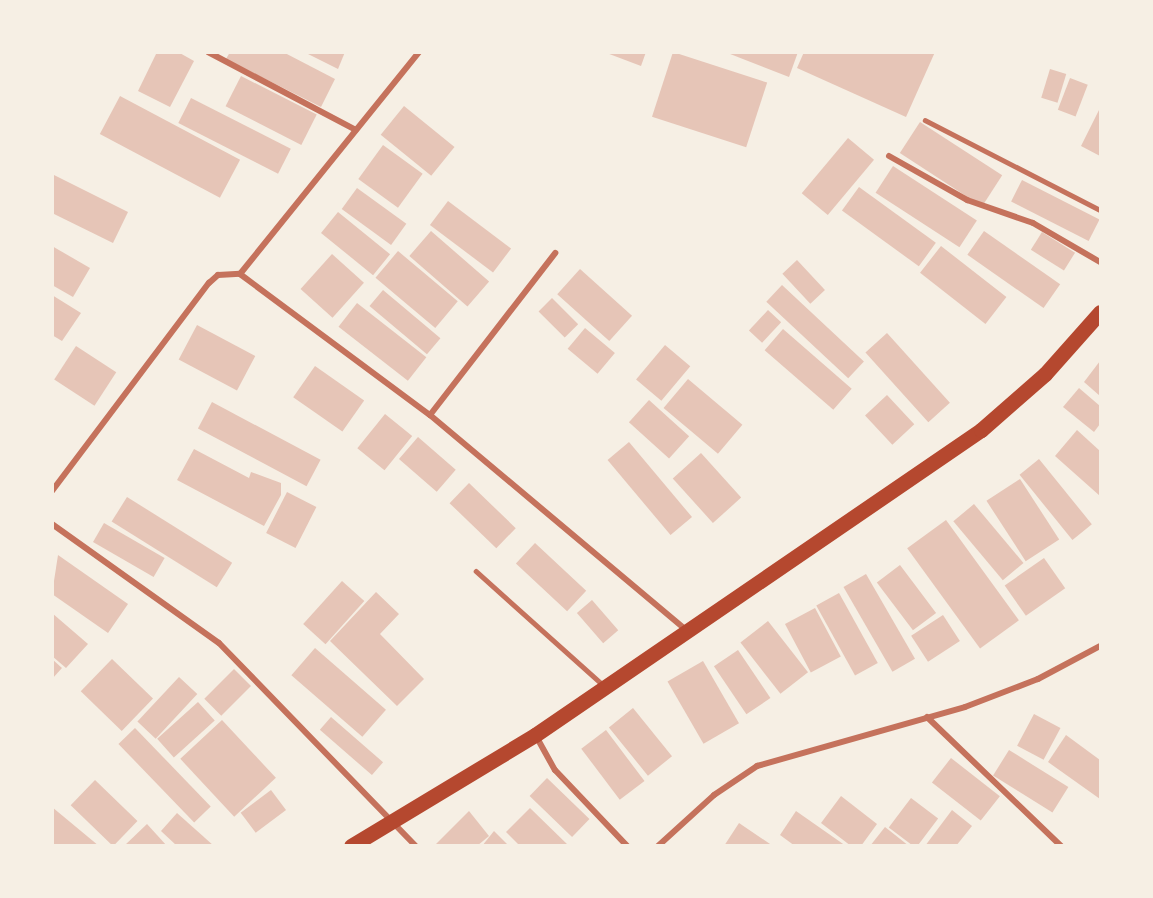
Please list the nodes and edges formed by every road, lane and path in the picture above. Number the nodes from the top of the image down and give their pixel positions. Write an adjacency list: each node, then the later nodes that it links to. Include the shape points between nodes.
1 (208, 52): 4 (street)
2 (419, 52): 4 (street)
3 (925, 120): 6 (lane)
4 (356, 130): 9 (street)
5 (889, 156): 8 (street, via 967,200 1033,223)
6 (1101, 210)
7 (555, 253): 11 (street)
8 (1101, 262)
9 (240, 274): 11 (street); 12 (street, via 218,275 208,283)
10 (1101, 312): 15 (main road, via 1010,408)
11 (430, 415): 15 (street)
12 (52, 490)
13 (52, 524): 20 (street, via 219,644)
14 (476, 571): 17 (lane)
15 (688, 633): 17 (main road)
16 (1101, 646): 18 (street, via 1038,679)
17 (605, 687): 19 (main road)
18 (927, 717): 24 (street, via 757,766 714,795); 25 (street)
19 (535, 735): 20 (main road); 23 (street, via 555,770)
20 (395, 822): 21 (main road); 22 (street)
21 (351, 846)
22 (416, 846)
23 (627, 846)
24 (658, 846)
25 (1061, 846)

